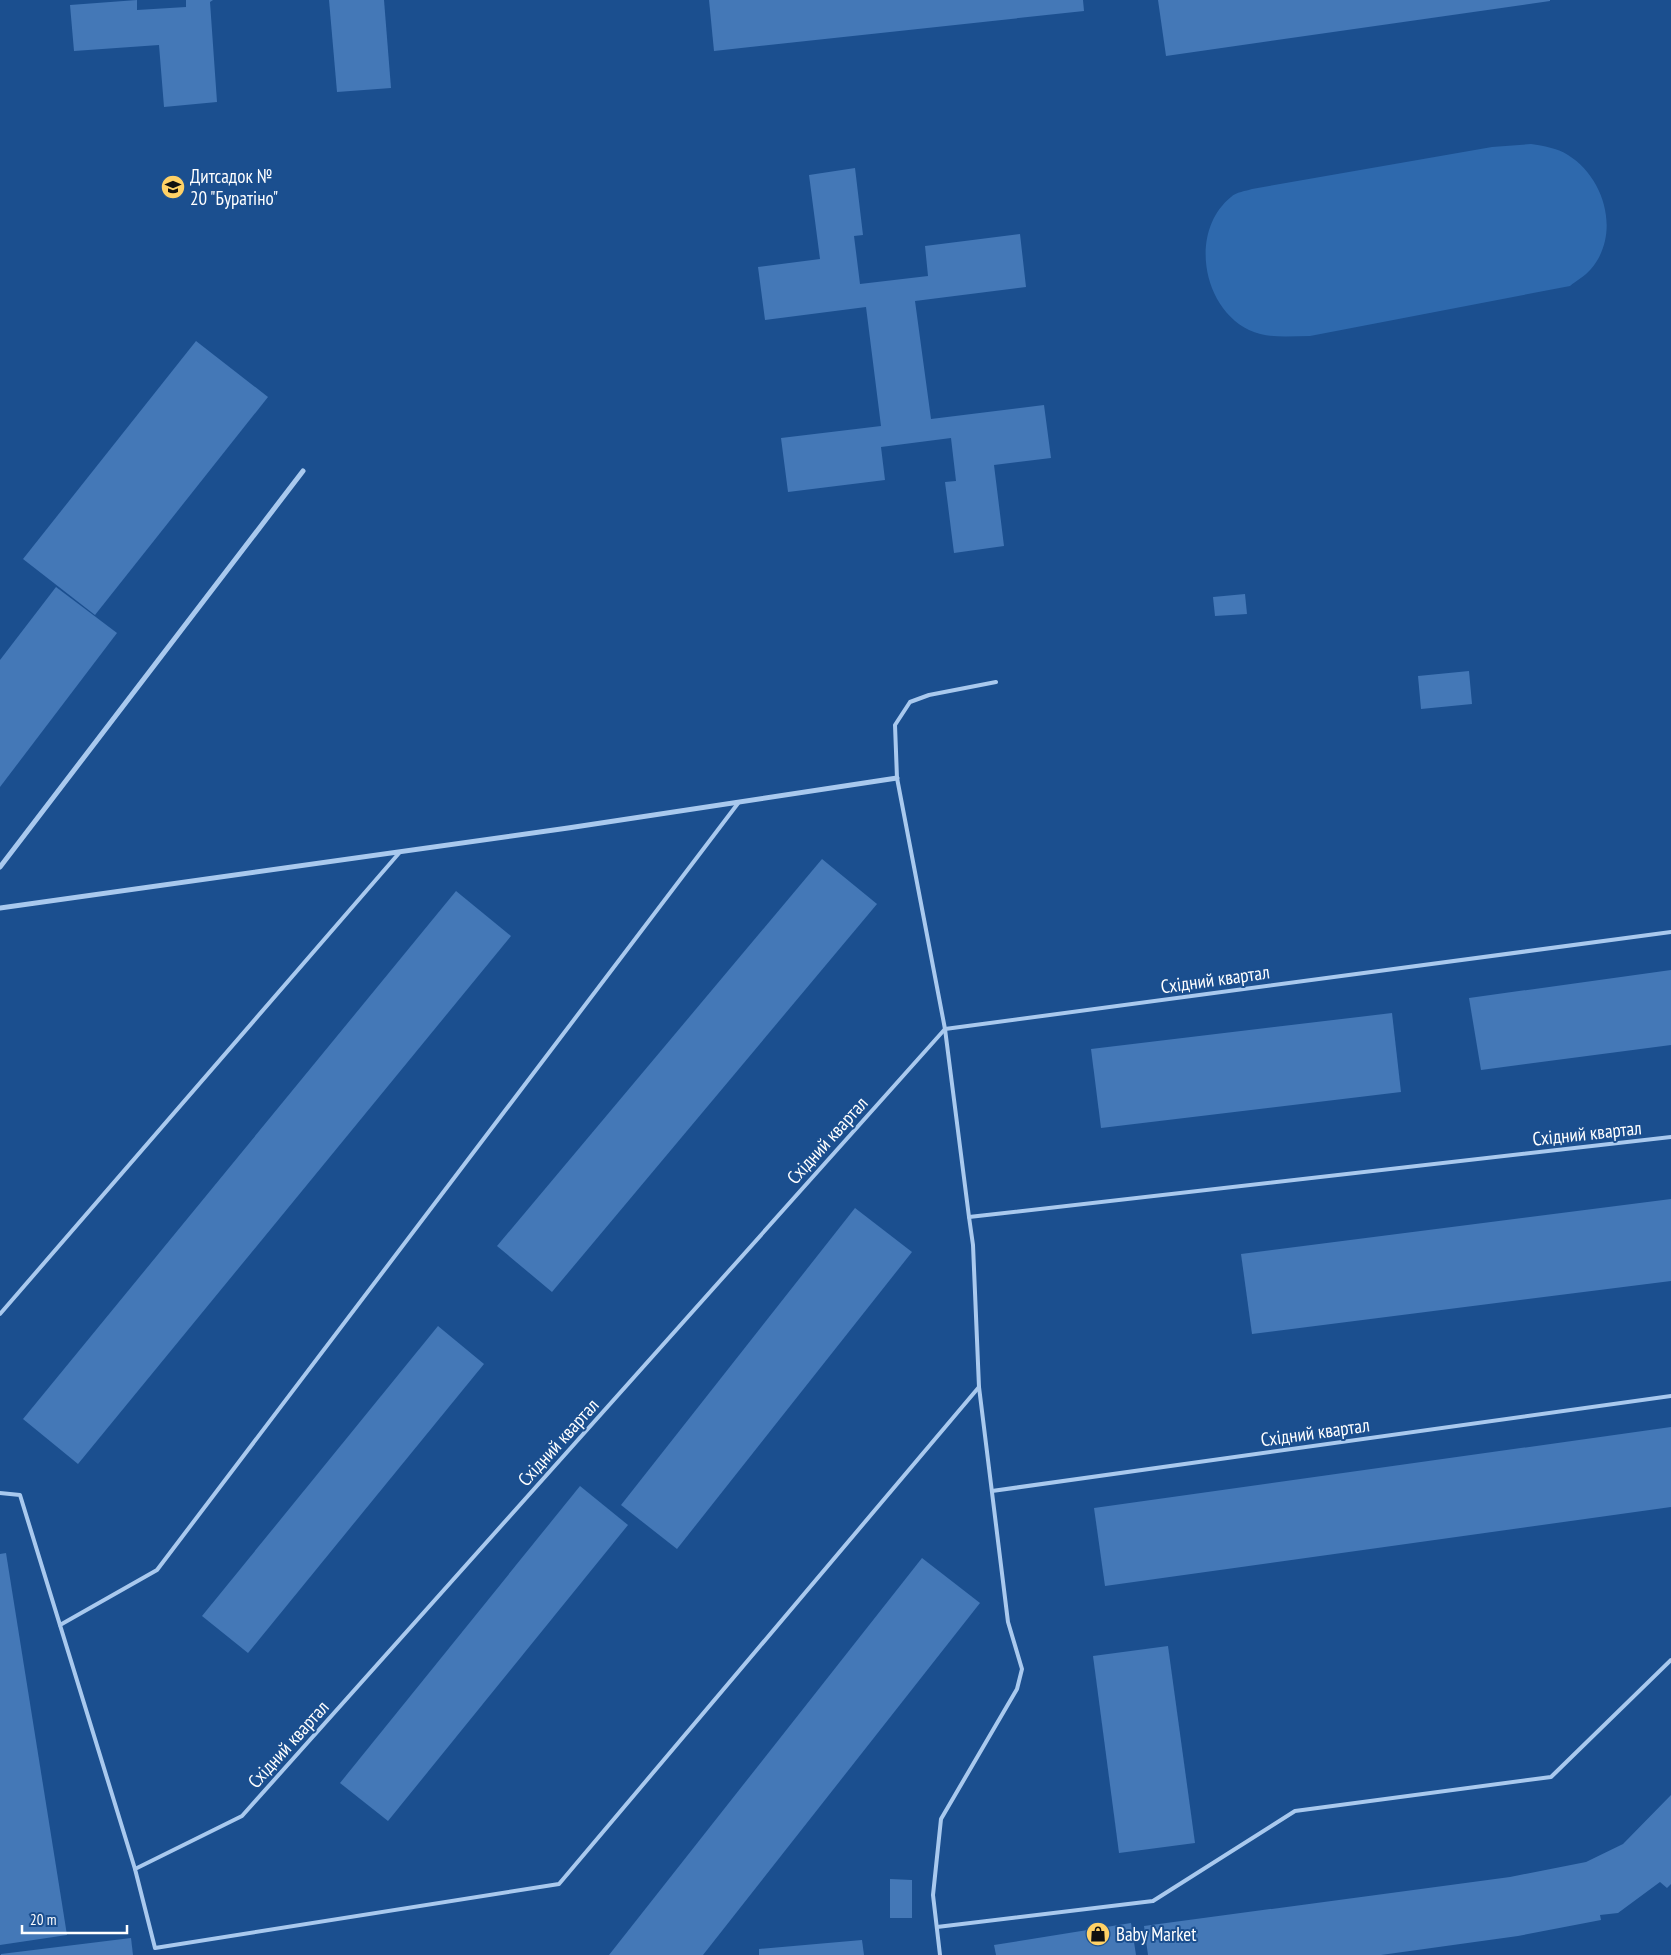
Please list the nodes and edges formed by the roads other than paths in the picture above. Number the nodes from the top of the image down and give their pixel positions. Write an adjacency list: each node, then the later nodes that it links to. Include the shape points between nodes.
1 (303, 471): 6 (street)
2 (996, 682): 3 (lane, via 929,695 910,702 896,725)
3 (897, 778): 4 (street); 9 (lane)
4 (739, 802): 5 (street); 17 (lane, via 157,1570)
5 (400, 852): 7 (street); 12 (lane)
6 (0, 867)
7 (0, 908)
8 (1671, 932): 9 (lane, Східний квартал)
9 (945, 1029): 11 (lane); 19 (lane, Східний квартал, via 242,1816)
10 (1671, 1137): 11 (lane, Східний квартал)
11 (970, 1217): 13 (lane)
12 (0, 1314)
13 (979, 1387): 15 (lane); 19 (lane, via 559,1884 155,1948)
14 (1671, 1396): 15 (lane, Східний квартал)
15 (992, 1491): 20 (lane, via 1008,1622 1022,1669 1021,1677 941,1819 933,1895)
16 (0, 1493): 17 (lane, via 20,1495)
17 (60, 1626): 19 (lane)
18 (1671, 1660): 20 (lane, via 1551,1777 1295,1811 1153,1902)
19 (136, 1869)
20 (937, 1926): 21 (lane)
21 (940, 1955)

